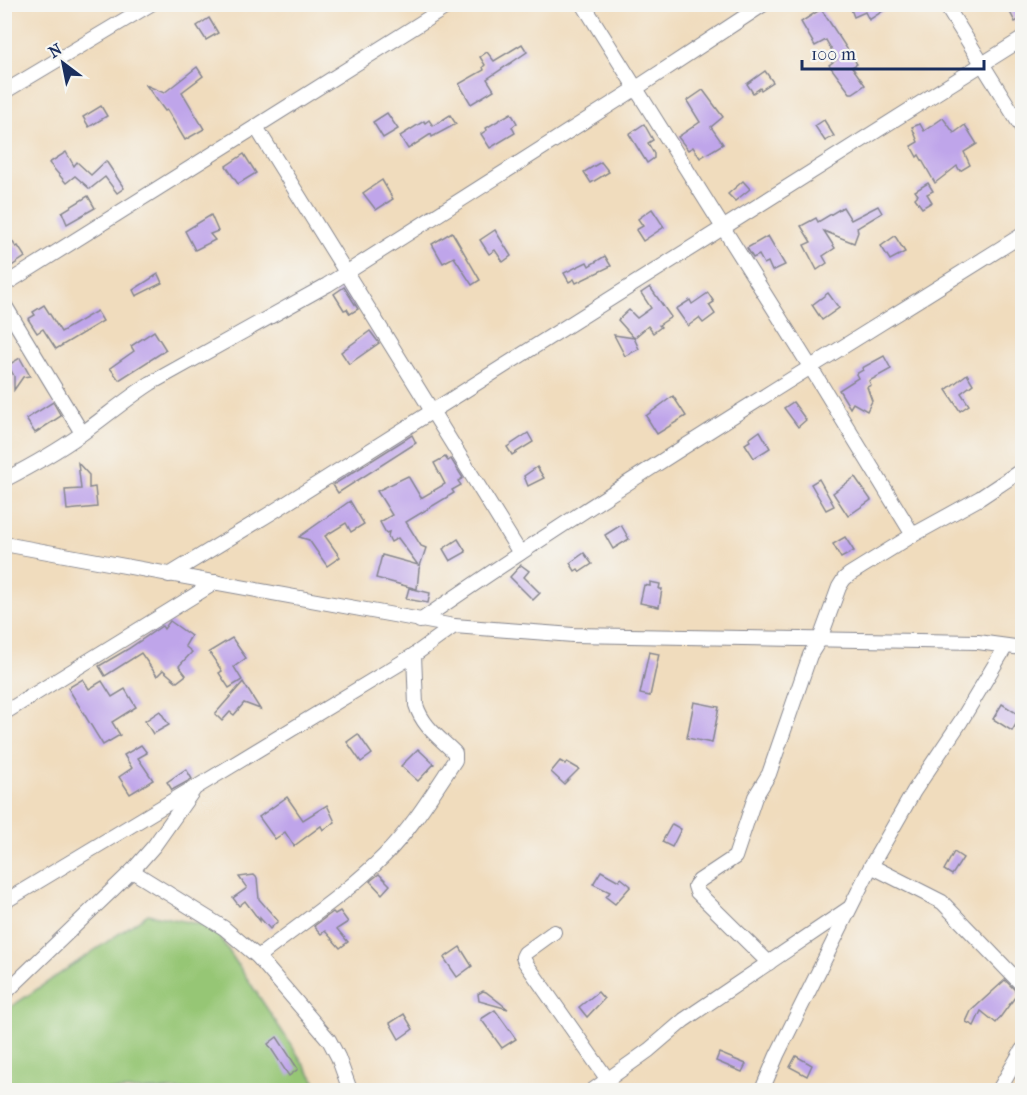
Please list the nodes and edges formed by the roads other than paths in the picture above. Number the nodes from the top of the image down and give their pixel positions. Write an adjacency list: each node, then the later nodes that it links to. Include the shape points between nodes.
1 (151, 4): 9 (street)
2 (451, 4): 10 (street)
3 (582, 4): 8 (street)
4 (764, 4): 8 (street)
5 (945, 4): 7 (street)
6 (1023, 39): 7 (street)
7 (982, 64): 11 (street); 12 (street)
8 (635, 89): 12 (street); 14 (street)
9 (4, 92)
10 (256, 127): 14 (street); 15 (street)
11 (1023, 128)
12 (722, 228): 17 (street); 18 (street)
13 (1023, 235): 17 (street)
14 (346, 273): 18 (street); 19 (street, via 151,383)
15 (4, 285)
16 (4, 304): 19 (street)
17 (811, 368): 22 (street); 24 (street)
18 (431, 412): 24 (street); 25 (street)
19 (82, 433): 21 (street)
20 (1023, 470): 22 (street)
21 (4, 480)
22 (913, 535): 29 (street, via 844,579)
23 (4, 544): 25 (street)
24 (520, 553): 27 (street)
25 (169, 575): 26 (street)
26 (216, 582): 27 (street); 33 (street)
27 (420, 621): 28 (street)
28 (454, 626): 29 (street, via 573,634); 32 (street)
29 (820, 639): 30 (street); 41 (street, via 810,655 735,857 695,886)
30 (1006, 646): 31 (street); 35 (street, via 914,790)
31 (1023, 648)
32 (414, 655): 34 (street); 40 (street, via 418,711 430,731 455,753 455,760 385,854)
33 (4, 713)
34 (195, 788): 36 (street); 37 (street)
35 (871, 866): 38 (street); 42 (street, via 942,902)
36 (132, 871): 40 (street, via 224,928); 43 (street)
37 (4, 902)
38 (849, 909): 41 (street); 48 (street)
39 (554, 932): 45 (street, via 523,957)
40 (258, 957): 46 (street, via 329,1040)
41 (769, 963): 45 (street, via 684,1020)
42 (1023, 985)
43 (4, 994)
44 (1023, 1050): 49 (street)
45 (608, 1080): 47 (street)
46 (350, 1090)
47 (593, 1090)
48 (762, 1090)
49 (999, 1090)

